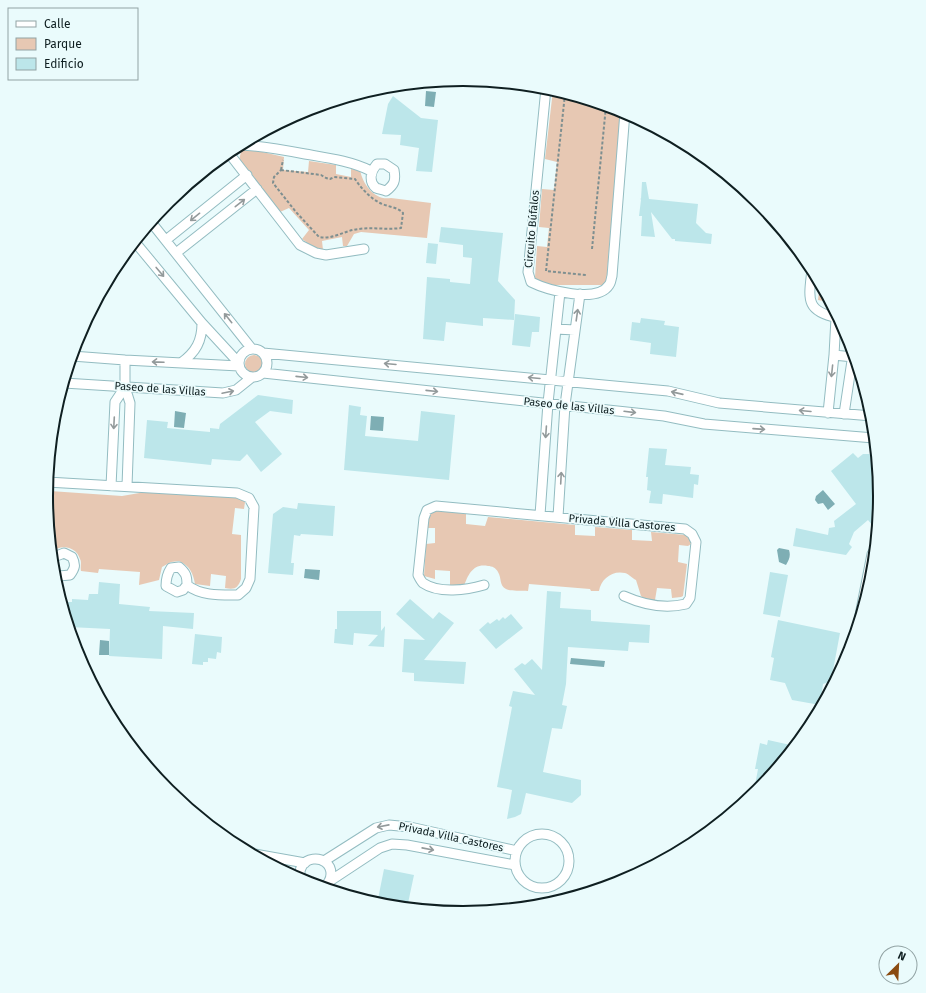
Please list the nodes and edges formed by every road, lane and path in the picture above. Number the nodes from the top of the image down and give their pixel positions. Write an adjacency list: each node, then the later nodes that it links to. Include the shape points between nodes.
1 (545, 95): 24 (street, Circuito Búfalos, via 528,272 531,282)
2 (564, 99): 22 (path, via 546,271)
3 (605, 112): 20 (path)
4 (624, 120): 25 (street, Circuito Búfalos, via 610,285 603,291)
5 (252, 145): 9 (street, via 330,158)
6 (233, 158): 10 (street)
7 (283, 160): 8 (path)
8 (281, 170): 11 (path, via 274,177); 11 (path, via 321,175 330,179 355,179 363,190 379,203 403,213 401,228 358,229 336,236 319,237)
9 (371, 171)
10 (247, 175): 13 (street); 14 (street)
11 (273, 183): 12 (path)
12 (270, 186)
13 (257, 189): 15 (street, one-way to 13); 19 (street, via 300,245 316,253 326,254)
14 (212, 202): 15 (street); 17 (street, one-way to 17)
15 (223, 216): 21 (street)
16 (155, 226): 17 (street)
17 (166, 240): 21 (street)
18 (139, 246): 27 (street, one-way to 27)
19 (364, 249)
20 (592, 249)
21 (176, 253): 31 (street, one-way to 21)
22 (586, 275)
23 (811, 280): 26 (street, via 809,297 812,305 824,315)
24 (560, 292): 25 (street, Circuito Búfalos); 29 (street)
25 (580, 294): 30 (street, Privada Villa Castores, one-way to 25)
26 (832, 317)
27 (202, 323): 37 (street, via 198,346); 38 (street)
28 (836, 327): 34 (street)
29 (556, 330): 30 (street); 42 (street)
30 (575, 330): 43 (street, Privada Villa Castores)
31 (252, 349): 32 (street); 38 (street, via 242,354)
32 (263, 353): 40 (street, via 268,363); 42 (street, one-way to 32)
33 (78, 356): 36 (street)
34 (834, 356): 35 (street); 48 (street, one-way to 48)
35 (848, 356)
36 (125, 360): 37 (street, one-way to 36); 45 (street)
37 (182, 363): 38 (street)
38 (239, 364): 41 (street, via 243,374)
39 (851, 366): 49 (street)
40 (264, 373): 41 (street); 46 (street, Paseo de las Villas, one-way to 46)
41 (251, 378): 45 (street, Paseo de las Villas, one-way to 41, via 223,393 236,390)
42 (551, 379): 43 (street); 46 (street)
43 (567, 381): 47 (street, Privada Villa Castores); 48 (street, one-way to 43, via 719,403 668,391)
44 (69, 383): 45 (street, Paseo de las Villas)
45 (125, 387): 52 (street, one-way to 52, via 115,402); 53 (street, via 130,403)
46 (548, 403): 47 (street, Paseo de las Villas); 57 (street, one-way to 57)
47 (565, 405): 51 (street, Paseo de las Villas, one-way to 51, via 664,416 704,424); 58 (street, Privada Villa Castores, one-way to 47)
48 (828, 413): 49 (street)
49 (844, 414): 50 (street)
50 (865, 415)
51 (868, 438)
52 (113, 439): 53 (street); 55 (street)
53 (129, 439): 56 (street)
54 (54, 482): 55 (street)
55 (111, 486): 56 (street)
56 (127, 486): 61 (street, via 237,493 248,498 254,508 250,579 246,588 238,595 213,594 194,590)
57 (540, 515): 58 (street, Privada Villa Castores); 62 (street, Privada Villa Castores, via 436,506 427,510 418,575 423,582 447,590 472,589)
58 (558, 517): 63 (street, Privada Villa Castores, via 685,529 692,534 696,542 690,598 686,604 657,606)
59 (58, 555): 60 (street, via 64,553 72,556 76,564 70,575)
60 (61, 576)
61 (187, 585)
62 (484, 585)
63 (624, 596)
64 (517, 851): 66 (street, Privada Villa Castores, one-way to 66, via 410,827 390,825 376,828); 68 (street, Privada Villa Castores); 68 (street, Privada Villa Castores, via 521,844 535,834 548,834 566,846 570,863 565,875 556,884 539,888 524,880)
65 (264, 855): 67 (street)
66 (324, 861): 67 (street, via 316,859); 70 (street, via 331,871)
67 (305, 863): 69 (street)
68 (516, 865): 70 (street, Privada Villa Castores, one-way to 68, via 380,848 392,844)
69 (300, 872)
70 (330, 881): 71 (street, Privada Villa Castores)
71 (327, 884)

